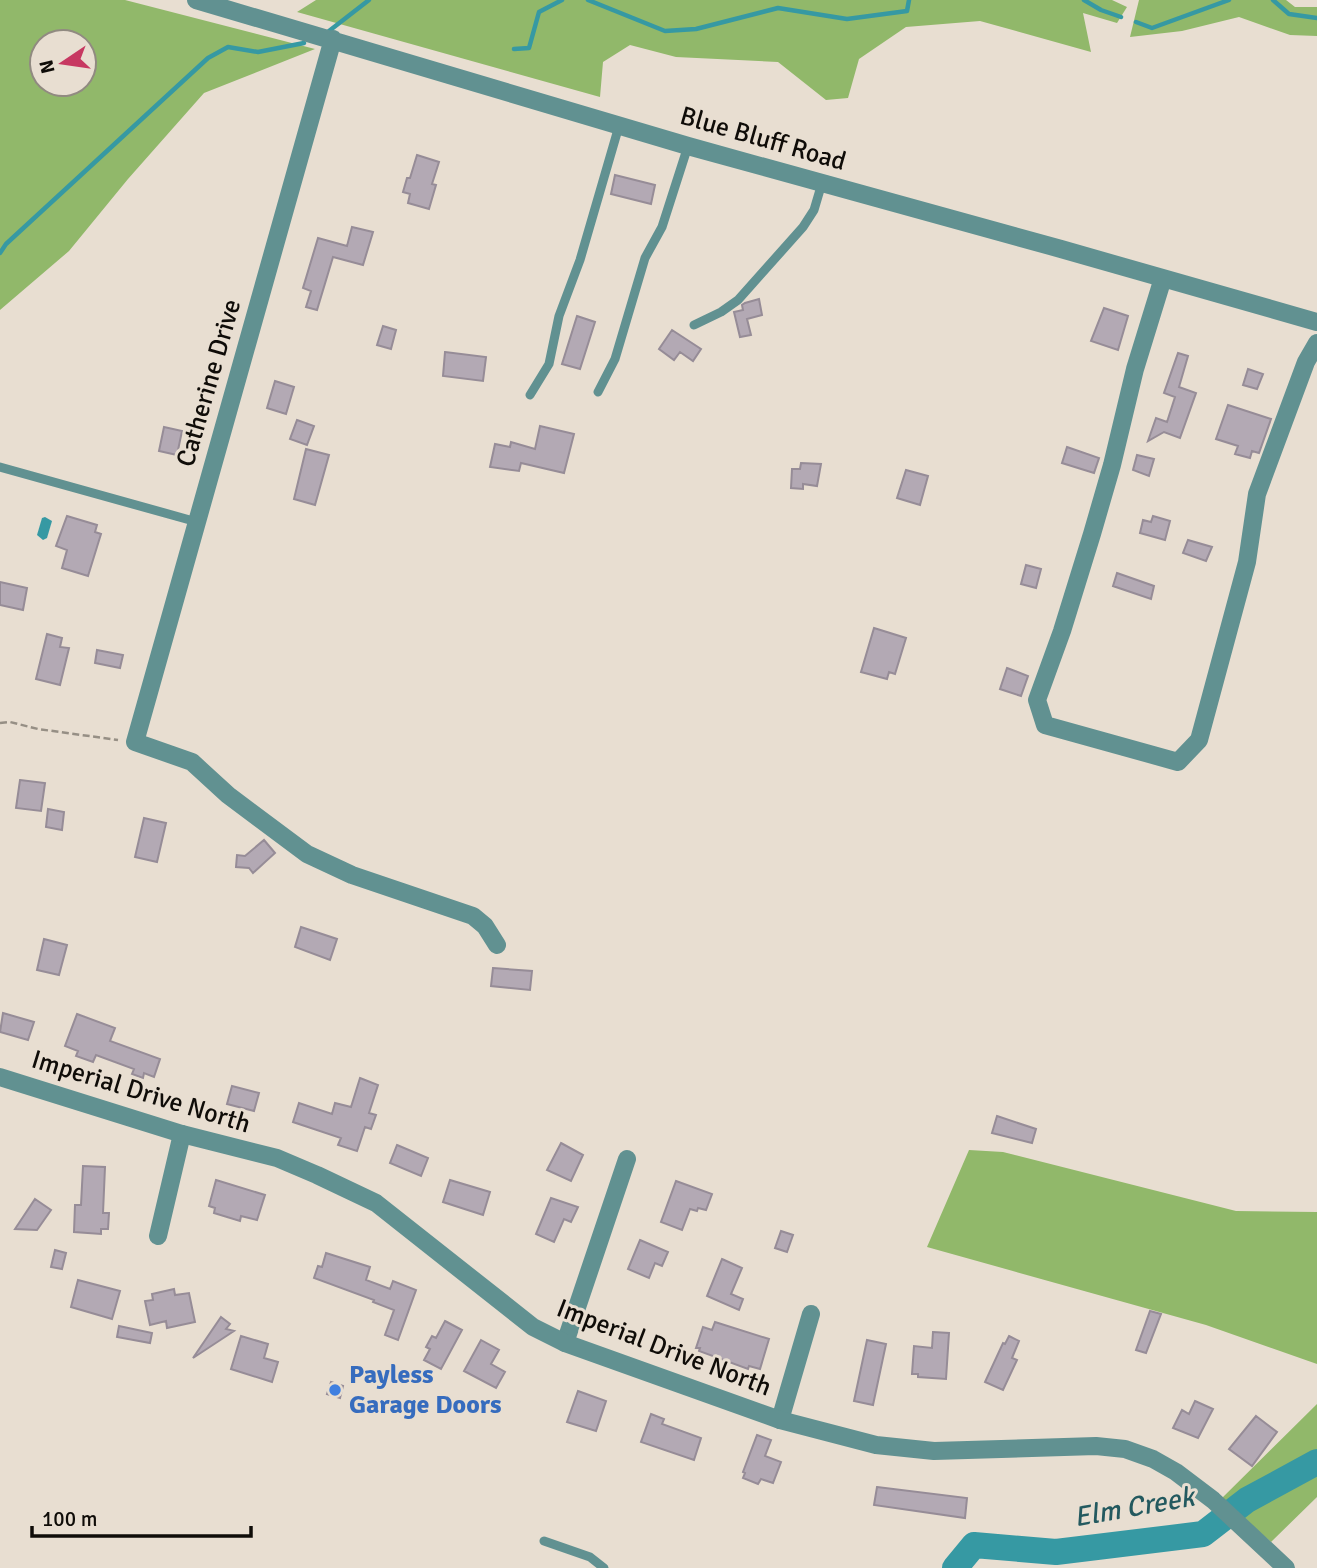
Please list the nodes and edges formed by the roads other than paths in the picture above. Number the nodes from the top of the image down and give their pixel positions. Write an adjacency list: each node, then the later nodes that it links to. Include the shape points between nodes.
1 (196, 0): 2 (street, Blue Bluff Road)
2 (333, 39): 3 (street, Blue Bluff Road); 13 (street, Catherine Drive)
3 (619, 126): 4 (street, Blue Bluff Road); 11 (lane, via 559,316 549,364)
4 (688, 146): 5 (street, Blue Bluff Road); 10 (lane, via 662,227 645,258 615,359)
5 (822, 183): 6 (street, Blue Bluff Road); 8 (lane, via 803,227 738,300)
6 (1163, 278): 7 (street, Blue Bluff Road); 9 (street, via 1112,465 1037,700 1045,725 1178,762 1199,740 1247,562 1256,494)
7 (1317, 322)
8 (694, 325)
9 (1317, 343)
10 (598, 392)
11 (530, 396)
12 (0, 467): 13 (lane)
13 (197, 522): 14 (street, Catherine Drive, via 135,741 192,762 307,854 352,875 473,916)
14 (496, 945)
15 (0, 1077): 16 (street, Imperial Drive North)
16 (181, 1134): 18 (street); 20 (street, Imperial Drive North, via 277,1158 376,1203 533,1327)
17 (627, 1158): 20 (street)
18 (158, 1236)
19 (811, 1314): 21 (street)
20 (565, 1343): 21 (street, Imperial Drive North)
21 (780, 1420): 24 (street, Imperial Drive North, via 876,1445 934,1451 1125,1449 1176,1472)
22 (544, 1541): 23 (lane, via 590,1557)
23 (604, 1568)
24 (1286, 1568)

